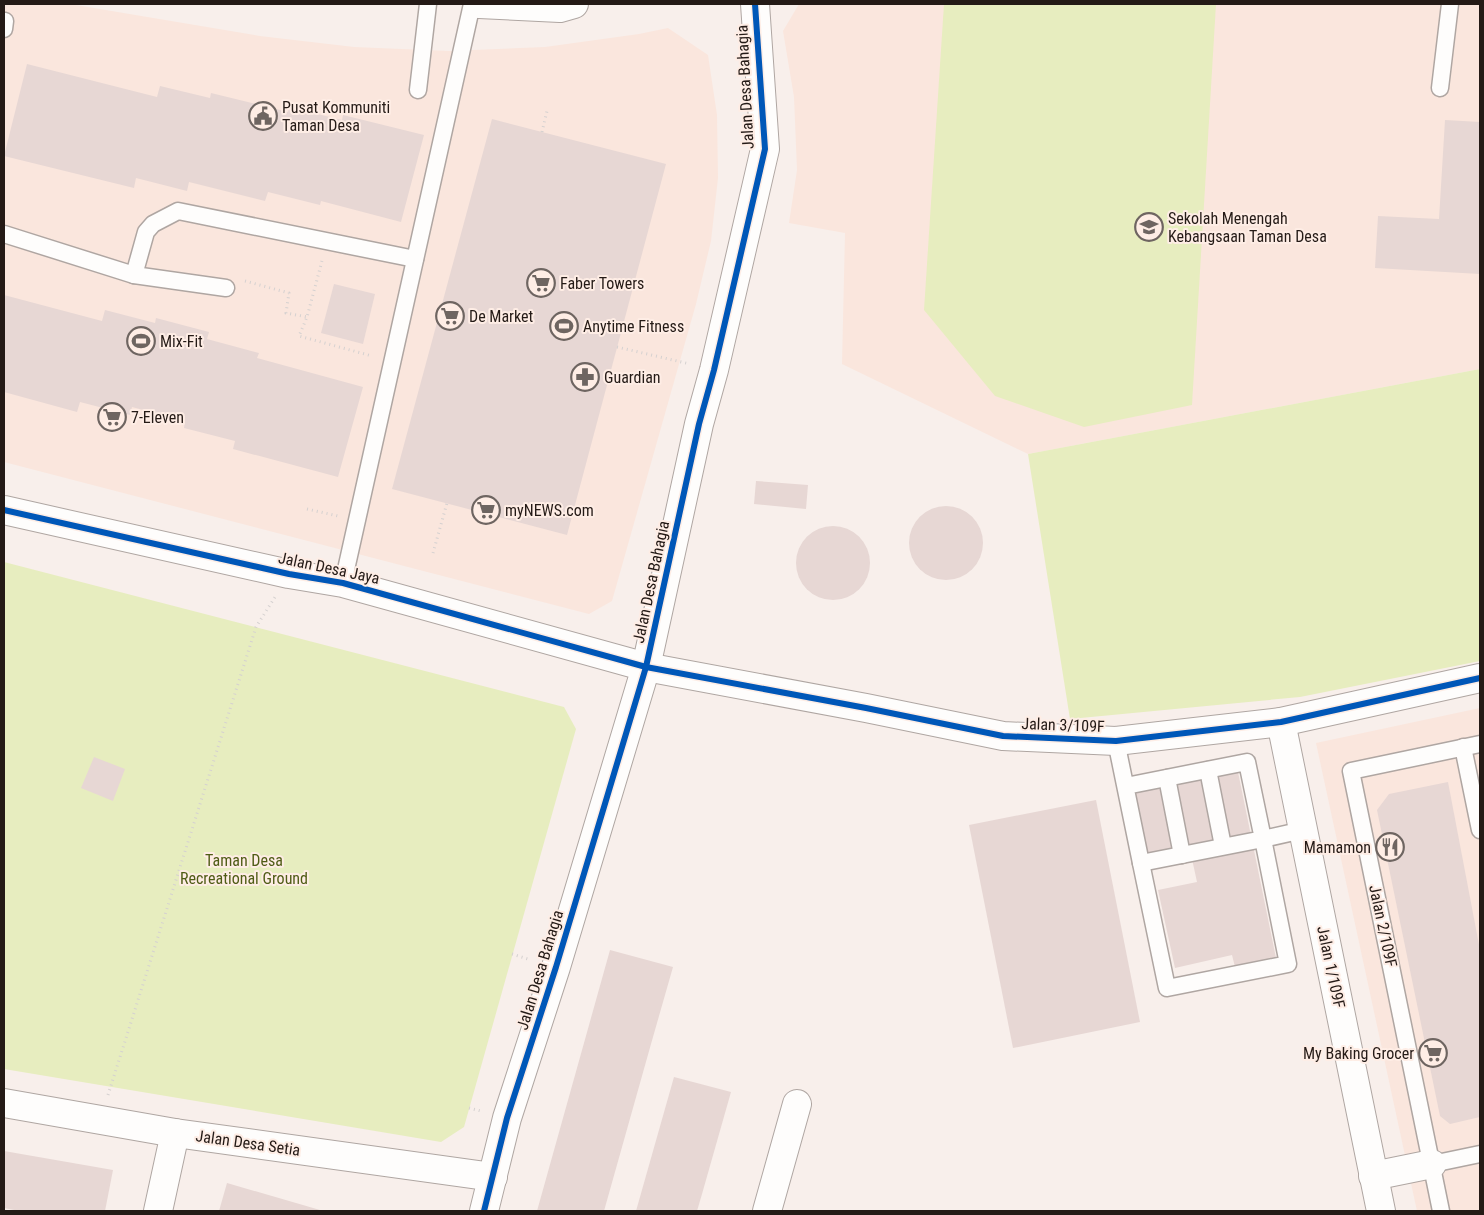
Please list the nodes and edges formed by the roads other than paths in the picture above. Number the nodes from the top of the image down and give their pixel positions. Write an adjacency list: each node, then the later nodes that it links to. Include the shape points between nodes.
1 (428, 4): 8 (lane)
2 (472, 4): 10 (lane)
3 (479, 4): 4 (street, via 560,8)
4 (574, 4)
5 (755, 4): 15 (street, Jalan Desa Bahagia, via 764,149)
6 (1450, 4): 7 (lane)
7 (1440, 88)
8 (418, 90)
9 (4, 234): 11 (lane)
10 (416, 259): 11 (lane, via 178,211 146,232); 14 (lane)
11 (134, 275): 12 (lane)
12 (226, 288)
13 (4, 510): 14 (street, Jalan Desa Jaya, via 289,574)
14 (343, 583): 15 (street, Jalan Desa Jaya)
15 (646, 667): 18 (street, Jalan 3/109F, via 1003,736); 36 (street, Jalan Desa Bahagia, via 507,1118)
16 (1480, 678): 17 (street, Jalan 3/109F)
17 (1281, 722): 18 (street, Jalan 3/109F); 24 (street, Jalan 1/109F)
18 (1116, 741): 23 (lane)
19 (1480, 744): 20 (lane, Jalan 2/109F)
20 (1463, 747): 25 (lane); 34 (lane, Jalan 2/109F, via 1351,771)
21 (1208, 770): 22 (lane); 26 (lane, via 1247,762); 27 (lane)
22 (1167, 778): 23 (lane); 28 (lane)
23 (1126, 786): 29 (lane)
24 (1303, 830): 26 (lane); 35 (street, Jalan 1/109F)
25 (1480, 830)
26 (1263, 839): 27 (lane); 29 (lane, via 1288,964 1167,988)
27 (1223, 846): 28 (lane)
28 (1182, 854): 29 (lane)
29 (1141, 863)
30 (4, 1103): 32 (street, Jalan Desa Setia)
31 (797, 1104): 39 (street)
32 (175, 1133): 36 (street, Jalan Desa Setia); 37 (street)
33 (1480, 1154): 34 (lane)
34 (1432, 1164): 35 (street); 41 (lane, Jalan 2/109F)
35 (1374, 1176): 40 (street, Jalan 1/109F)
36 (493, 1177): 38 (street, Jalan Desa Bahagia)
37 (158, 1211)
38 (484, 1211)
39 (768, 1211)
40 (1381, 1211)
41 (1441, 1211)

